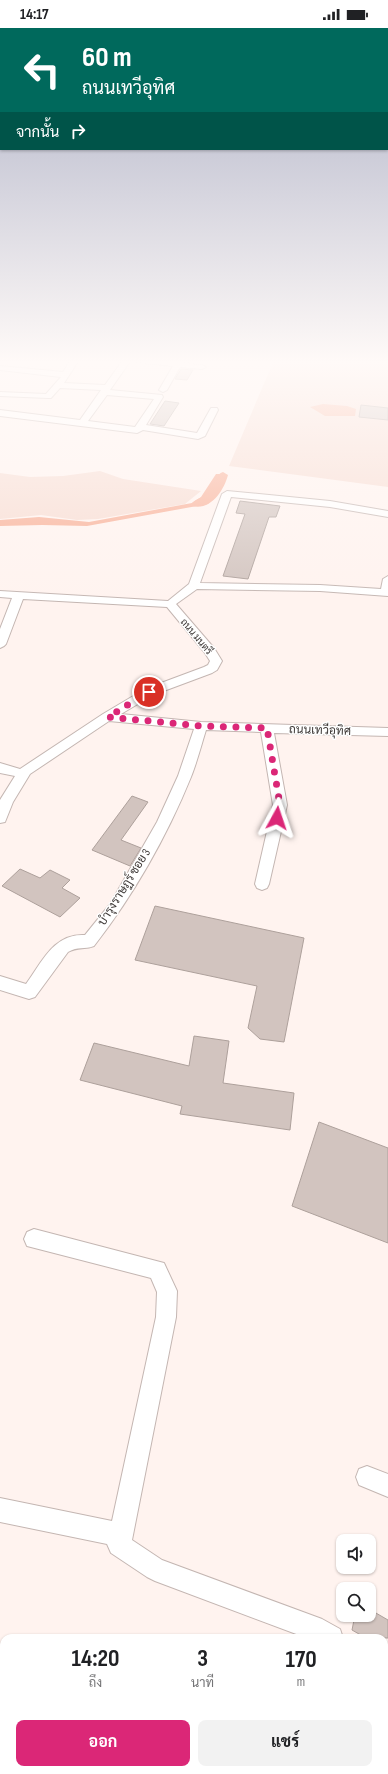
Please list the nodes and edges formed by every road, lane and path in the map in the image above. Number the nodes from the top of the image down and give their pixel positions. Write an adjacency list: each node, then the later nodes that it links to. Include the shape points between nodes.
1 (388, 514): 3 (street, via 330,504 227,494)
2 (388, 579): 3 (street, via 386,593 320,588)
3 (194, 586): 6 (street)
4 (0, 594): 5 (street)
5 (19, 595): 6 (street); 7 (street)
6 (170, 604): 8 (street, ถนน มนตรี, via 210,652 216,664 208,670 149,692)
7 (0, 644)
8 (108, 717): 9 (street, ถนนเทวีอุทิศ); 13 (street, ถนน มนตรี)
9 (201, 726): 10 (street, ถนนเทวีอุทิศ); 16 (street, บำรุงราษฏร์ ซอย 3, via 185,776 164,822 115,908 89,942 74,941 62,948 29,992)
10 (267, 728): 11 (street, ถนนเทวีอุทิศ); 15 (street, via 280,805)
11 (388, 732)
12 (0, 768): 13 (street)
13 (23, 774): 14 (street, ถนน มนตรี, via 6,801)
14 (0, 818)
15 (262, 884)
16 (0, 983)
17 (34, 1239): 21 (street, via 156,1270 167,1291 166,1317)
18 (367, 1477): 19 (street)
19 (388, 1486)
20 (0, 1510): 21 (street)
21 (121, 1535): 22 (street, via 119,1545 155,1569)
22 (324, 1634)

